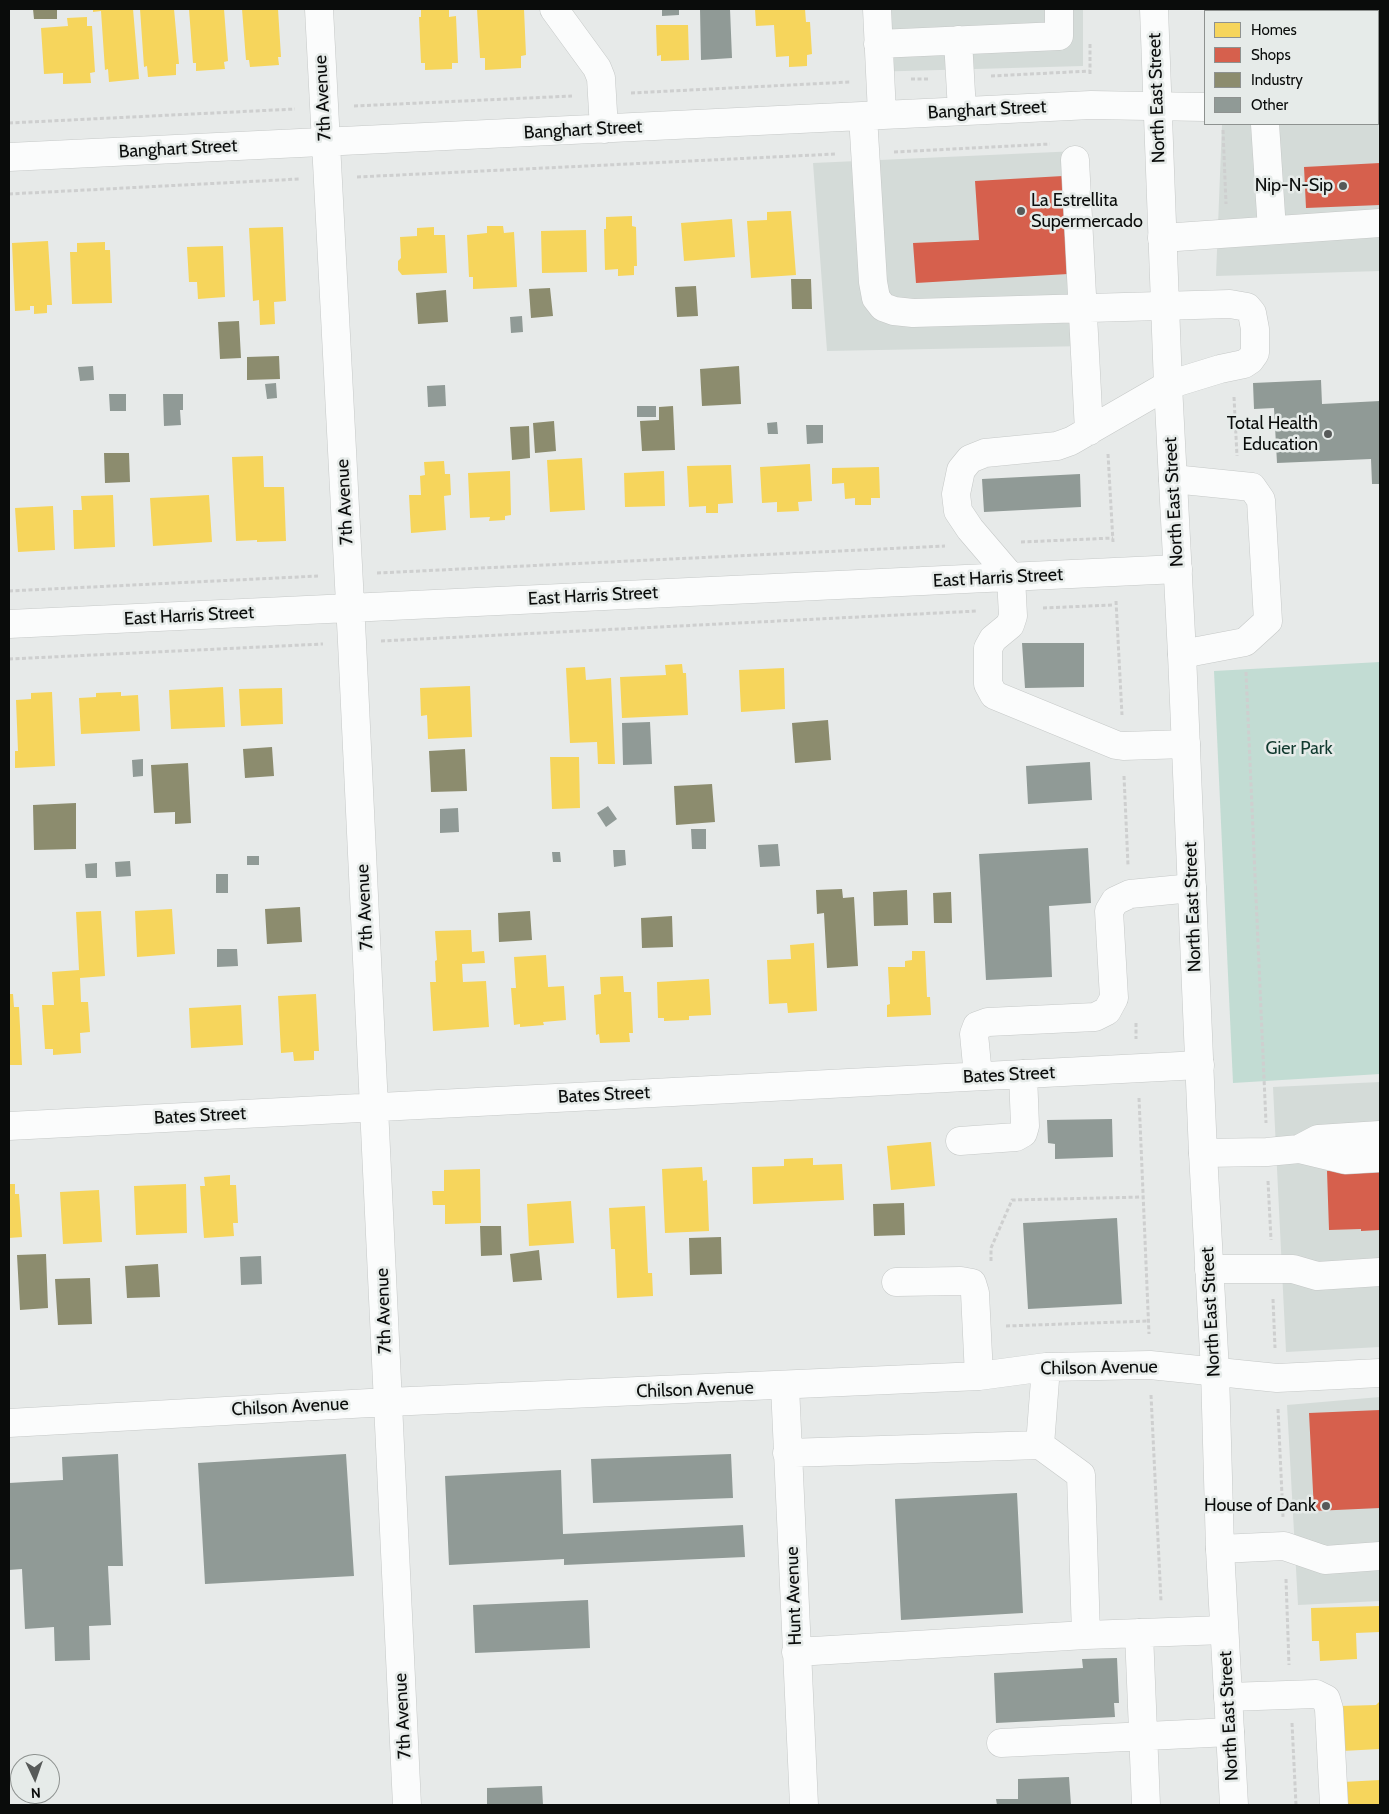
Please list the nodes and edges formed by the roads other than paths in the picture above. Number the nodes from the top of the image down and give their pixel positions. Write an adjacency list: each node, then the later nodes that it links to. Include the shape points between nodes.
1 (319, 9): 14 (street, 7th Avenue)
2 (554, 9): 13 (street, via 597,68 601,78)
3 (877, 9): 7 (street)
4 (1059, 9): 6 (street, via 1059,36)
5 (1154, 9): 8 (street, North East Street)
6 (958, 40): 7 (street); 10 (street)
7 (878, 44): 11 (street, via 880,81)
8 (1157, 107): 9 (street, Banghart Street); 10 (street, Banghart Street, via 1091,105); 19 (street, North East Street)
9 (1204, 107)
10 (962, 111): 11 (street, Banghart Street)
11 (873, 115): 13 (street, Banghart Street); 21 (street, via 865,153 873,282 876,298 883,307 894,312 913,313)
12 (1265, 125): 18 (street)
13 (604, 128): 14 (street, Banghart Street)
14 (326, 143): 15 (street, Banghart Street); 27 (street, 7th Avenue)
15 (9, 158)
16 (1075, 160): 21 (street)
17 (1380, 223): 18 (street)
18 (1272, 230): 19 (street)
19 (1162, 238): 20 (street, North East Street)
20 (1165, 305): 21 (street); 22 (street, North East Street); 22 (street, via 1238,304 1247,307 1252,313 1255,353 1250,360 1233,367)
21 (1082, 307): 23 (street)
22 (1168, 385): 23 (street); 24 (street, North East Street)
23 (1089, 431): 26 (street, via 1057,446 985,452 970,459 961,470 956,494 958,511)
24 (1173, 479): 25 (street, North East Street); 29 (street, via 1252,487 1261,500 1268,621 1245,642)
25 (1178, 569): 26 (street, East Harris Street); 29 (street, North East Street)
26 (1011, 577): 27 (street, East Harris Street); 30 (street, via 1013,616 1010,624 988,648 988,684 994,695 1116,745)
27 (350, 608): 28 (street, East Harris Street); 35 (street, 7th Avenue)
28 (9, 624)
29 (1182, 654): 30 (street, North East Street)
30 (1186, 744): 31 (street, North East Street)
31 (1192, 888): 32 (street, North East Street); 34 (street, via 1130,894 1115,901 1109,911 1114,998 1106,1011 1095,1017 988,1022 977,1026 974,1034)
32 (1200, 1065): 33 (street, Bates Street); 40 (street, North East Street)
33 (1023, 1074): 34 (street, Bates Street); 38 (street, via 1023,1133 1016,1137)
34 (978, 1076): 35 (street, Bates Street)
35 (375, 1106): 36 (street, Bates Street); 50 (street, 7th Avenue)
36 (9, 1126)
37 (1380, 1135): 39 (street, via 1318,1139)
38 (960, 1141)
39 (1299, 1149): 40 (street); 41 (street, via 1345,1160)
40 (1203, 1153): 42 (street, North East Street)
41 (1380, 1158)
42 (1209, 1269): 43 (street, via 1293,1268 1317,1276); 46 (street, North East Street)
43 (1380, 1272)
44 (896, 1282): 48 (street, via 972,1283)
45 (1046, 1366): 46 (street, Chilson Avenue, via 1150,1365); 48 (street, Chilson Avenue); 52 (street)
46 (1215, 1371): 47 (street, Chilson Avenue, via 1277,1378); 54 (street, North East Street)
47 (1380, 1373)
48 (979, 1376): 49 (street, Chilson Avenue)
49 (785, 1386): 50 (street, Chilson Avenue); 53 (street, Hunt Avenue)
50 (388, 1402): 51 (street, Chilson Avenue); 64 (street, 7th Avenue)
51 (9, 1423)
52 (1040, 1444): 53 (street); 58 (street, via 1081,1475)
53 (788, 1453): 59 (street, Hunt Avenue)
54 (1220, 1549): 55 (street, via 1284,1546 1324,1560); 56 (street, North East Street)
55 (1380, 1556)
56 (1224, 1630): 57 (street); 60 (street, North East Street)
57 (1139, 1633): 58 (street); 62 (street)
58 (1086, 1635): 59 (street)
59 (796, 1652): 65 (street, Hunt Avenue)
60 (1228, 1697): 61 (street, North East Street); 68 (street, via 1316,1694 1326,1699)
61 (1230, 1732): 62 (street); 67 (street, North East Street)
62 (1144, 1736): 63 (street); 66 (street)
63 (1001, 1743)
64 (407, 1805)
65 (804, 1805)
66 (1146, 1805)
67 (1234, 1805)
68 (1334, 1805)

